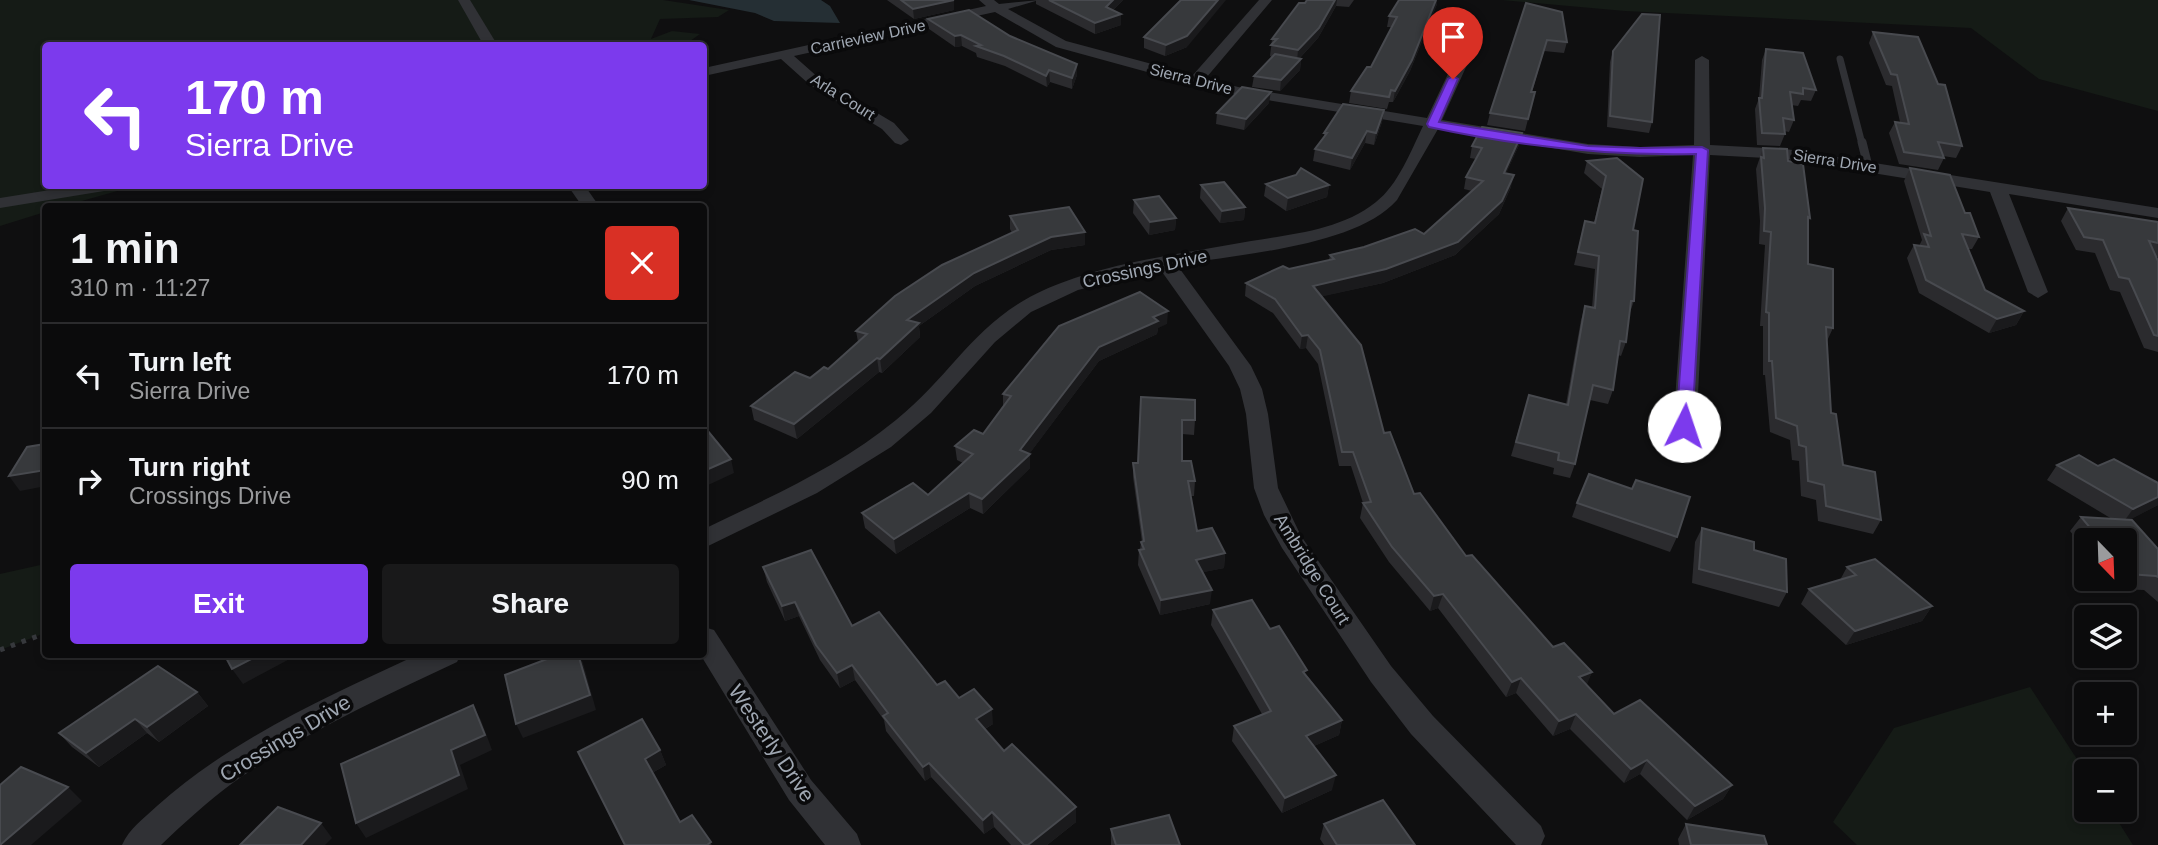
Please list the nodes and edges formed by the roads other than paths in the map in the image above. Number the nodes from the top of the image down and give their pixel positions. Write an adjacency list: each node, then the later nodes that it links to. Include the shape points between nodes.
1 (464, 0): 7 (street)
2 (985, 0): 5 (street, Sierra Drive)
3 (1033, 0): 5 (street, Carrieview Drive)
4 (1266, 0): 12 (street)
5 (998, 8): 8 (street, Carrieview Drive); 12 (street, Sierra Drive, via 1061,44)
6 (1474, 34): 13 (street, Crossings Drive)
7 (489, 42)
8 (784, 55): 11 (street, Carrieview Drive); 14 (street, Arla Court, via 815,82 888,125)
9 (1840, 59): 16 (lane)
10 (1702, 60): 15 (street)
11 (707, 71)
12 (1195, 81): 13 (street, Sierra Drive)
13 (1433, 124): 15 (street, Sierra Drive, via 1588,149); 21 (street, Crossings Drive, via 1396,190 1357,222)
14 (901, 140)
15 (1702, 150): 16 (street, Sierra Drive, via 1759,151); 23 (street)
16 (1868, 166): 17 (street, Sierra Drive)
17 (1997, 187): 20 (street, Sierra Drive); 22 (street)
18 (86, 189): 19 (street)
19 (0, 203)
20 (2158, 213)
21 (1166, 264): 24 (street, Crossings Drive, via 1096,278 1043,297 993,330 930,402 877,446 817,484); 27 (street, Ambridge Court, via 1240,366 1251,389 1266,488 1291,542 1381,674 1422,725)
22 (2038, 292)
23 (1682, 454)
24 (707, 538)
25 (707, 643): 29 (street, Westerly Drive, via 800,790)
26 (438, 658): 28 (street, Crossings Drive, via 332,708 242,761 194,794)
27 (1529, 836)
28 (138, 845)
29 (845, 845)

